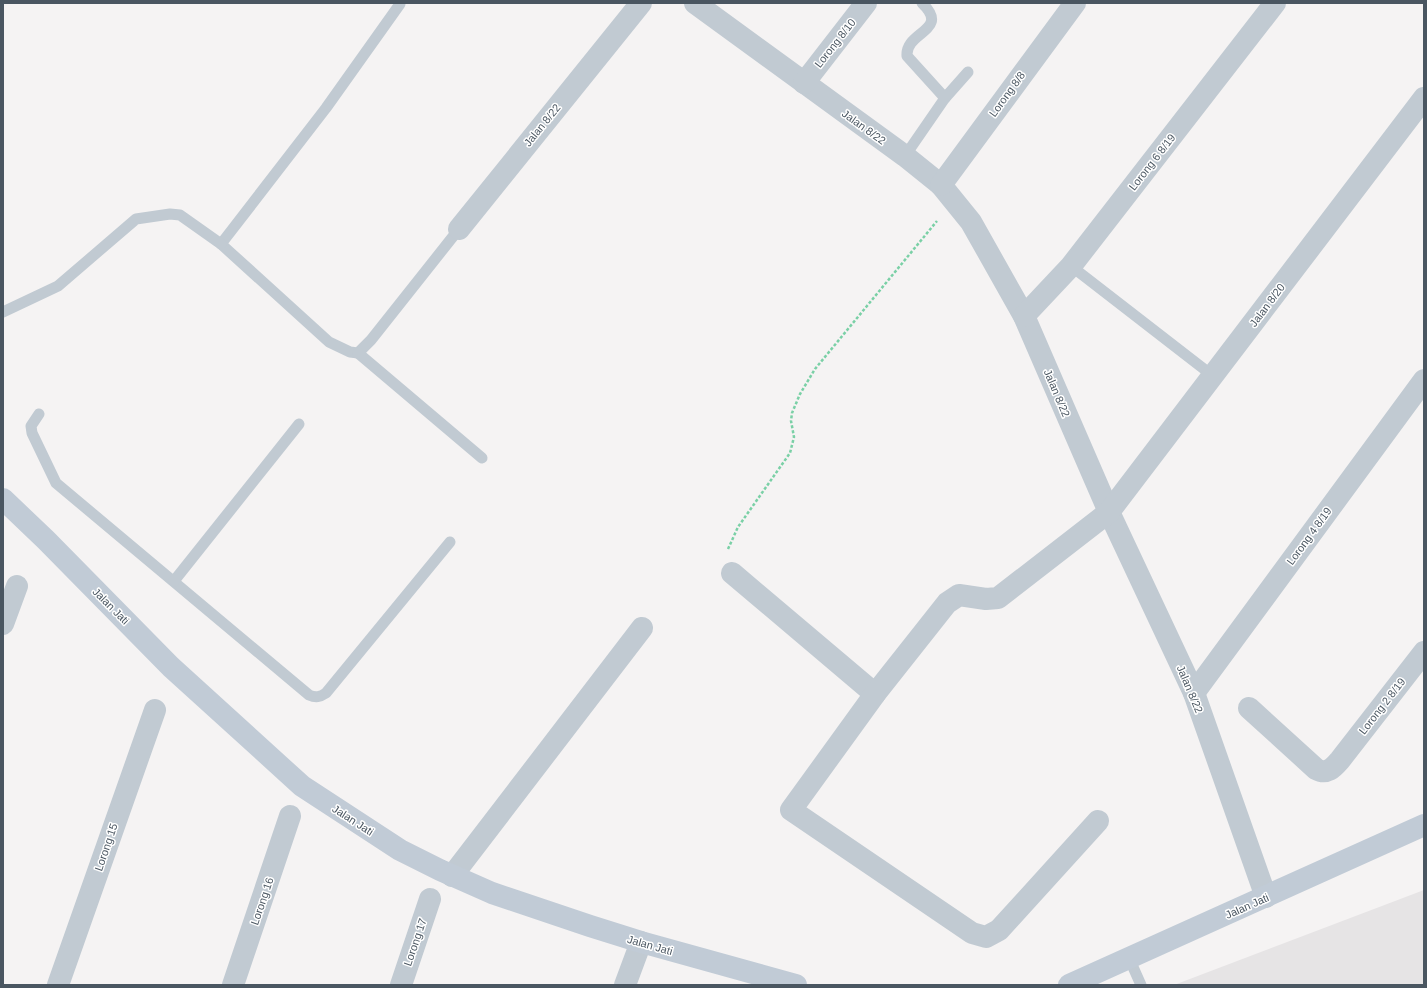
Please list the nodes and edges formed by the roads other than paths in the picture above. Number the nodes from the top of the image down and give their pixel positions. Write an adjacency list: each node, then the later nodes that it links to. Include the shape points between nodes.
1 (641, 3): 14 (street, Jalan 8/22)
2 (695, 3): 9 (street, Jalan 8/22)
3 (866, 3): 9 (street, Lorong 8/10)
4 (922, 3): 10 (lane, via 932,14 932,20 910,44 907,56)
5 (1074, 3): 13 (street, Lorong 8/8)
6 (1275, 3): 16 (street, Lorong 6 8/19)
7 (400, 4): 15 (lane, via 326,108)
8 (968, 72): 10 (lane)
9 (804, 83): 12 (street, Jalan 8/22)
10 (945, 98): 12 (lane)
11 (1424, 98): 20 (street, Jalan 8/20)
12 (905, 156): 13 (street, Jalan 8/22)
13 (941, 185): 18 (street, Jalan 8/22, via 972,222)
14 (459, 229): 19 (lane)
15 (221, 244): 17 (lane, via 180,215 136,219 58,286); 19 (lane, via 329,342)
16 (1071, 266): 18 (street, Lorong 6 8/19); 20 (lane)
17 (3, 312)
18 (1024, 316): 26 (street, Jalan 8/22)
19 (358, 353): 24 (lane)
20 (1213, 376): 26 (street, Jalan 8/20)
21 (1424, 380): 34 (street, Lorong 4 8/19)
22 (39, 414): 29 (lane, via 31,426 32,433 56,483)
23 (299, 424): 29 (lane)
24 (482, 458)
25 (3, 499): 41 (street, Jalan Jati, via 171,667 302,786 400,850)
26 (1109, 512): 34 (street, Jalan 8/22); 35 (street, Jalan 8/20, via 998,598 959,595 952,598)
27 (450, 542): 29 (lane, via 326,693 315,697 309,695)
28 (732, 573): 35 (street)
29 (174, 581)
30 (17, 586): 31 (street)
31 (3, 624)
32 (642, 628): 41 (street)
33 (1424, 652): 36 (street, Lorong 2 8/19, via 1340,760 1327,772 1316,769)
34 (1194, 693): 42 (street, Jalan 8/22)
35 (875, 694): 39 (street, via 791,810 972,933 986,937 999,930)
36 (1249, 708)
37 (155, 710): 46 (street, Lorong 15)
38 (290, 816): 47 (street, Lorong 16)
39 (1098, 821)
40 (1424, 825): 42 (street, Jalan Jati)
41 (452, 876): 44 (street, Jalan Jati, via 492,893)
42 (1266, 897): 45 (street, Jalan Jati)
43 (430, 899): 48 (street, Lorong 17)
44 (641, 942): 49 (street); 50 (street, Jalan Jati)
45 (1129, 958): 51 (street, Jalan Jati); 52 (lane)
46 (58, 985)
47 (233, 985)
48 (401, 985)
49 (625, 985)
50 (796, 985)
51 (1069, 985)
52 (1141, 985)

